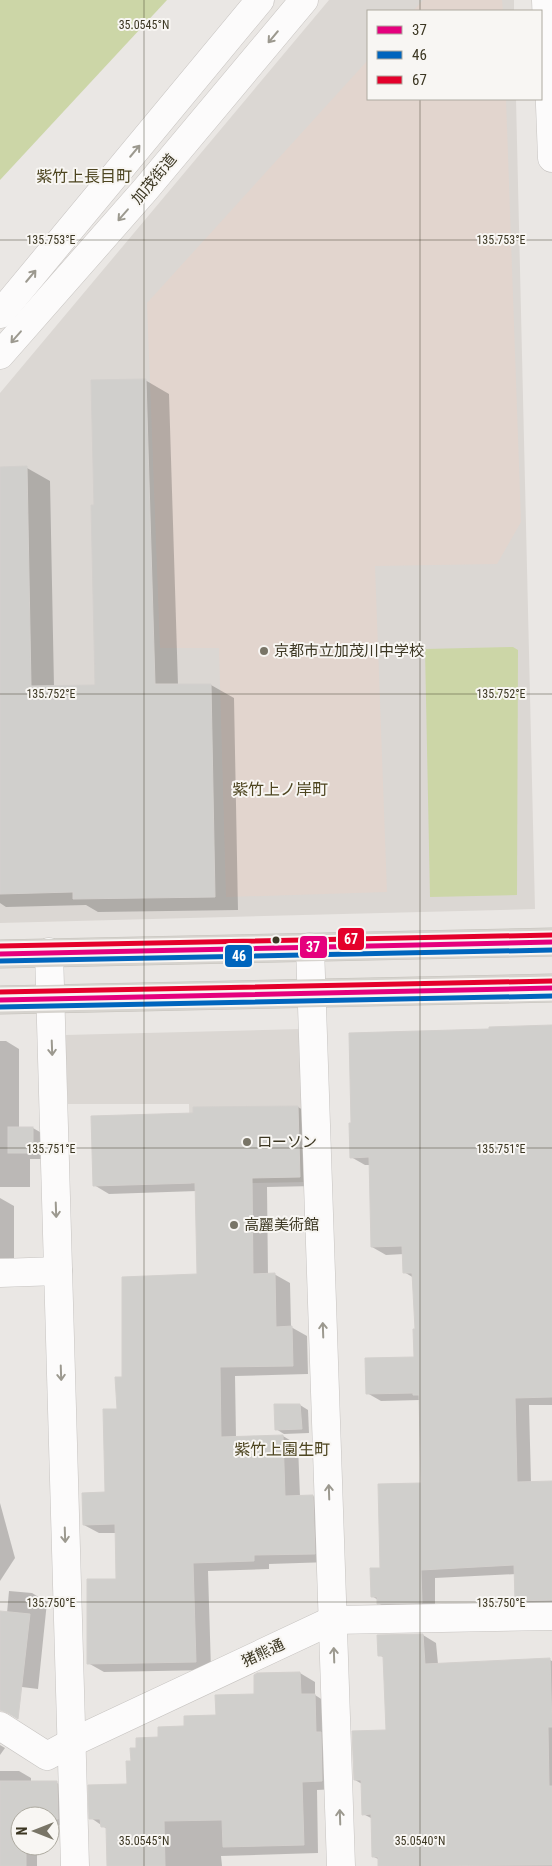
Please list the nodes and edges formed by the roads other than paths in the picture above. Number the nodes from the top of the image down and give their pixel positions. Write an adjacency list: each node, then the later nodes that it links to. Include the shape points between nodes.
1 (260, 0): 5 (street, one-way to 1)
2 (304, 0): 6 (street, 加茂街道, one-way to 6, via 145,190)
3 (546, 0): 4 (street)
4 (552, 158)
5 (0, 314)
6 (0, 355)
7 (552, 942): 8 (main road)
8 (310, 947): 9 (main road); 12 (street)
9 (49, 952): 10 (main road); 13 (street)
10 (0, 954)
11 (552, 988): 12 (main road)
12 (312, 994): 13 (main road); 18 (street, one-way to 12)
13 (50, 999): 14 (main road); 15 (street, one-way to 15)
14 (0, 1000)
15 (58, 1271): 16 (street); 20 (street, one-way to 20)
16 (0, 1272)
17 (552, 1616): 18 (street, 猪熊通)
18 (333, 1620): 20 (street, 猪熊通); 22 (street, one-way to 18)
19 (0, 1726): 20 (street, 猪熊通, via 47,1756)
20 (71, 1743): 21 (street)
21 (75, 1866)
22 (342, 1866)

